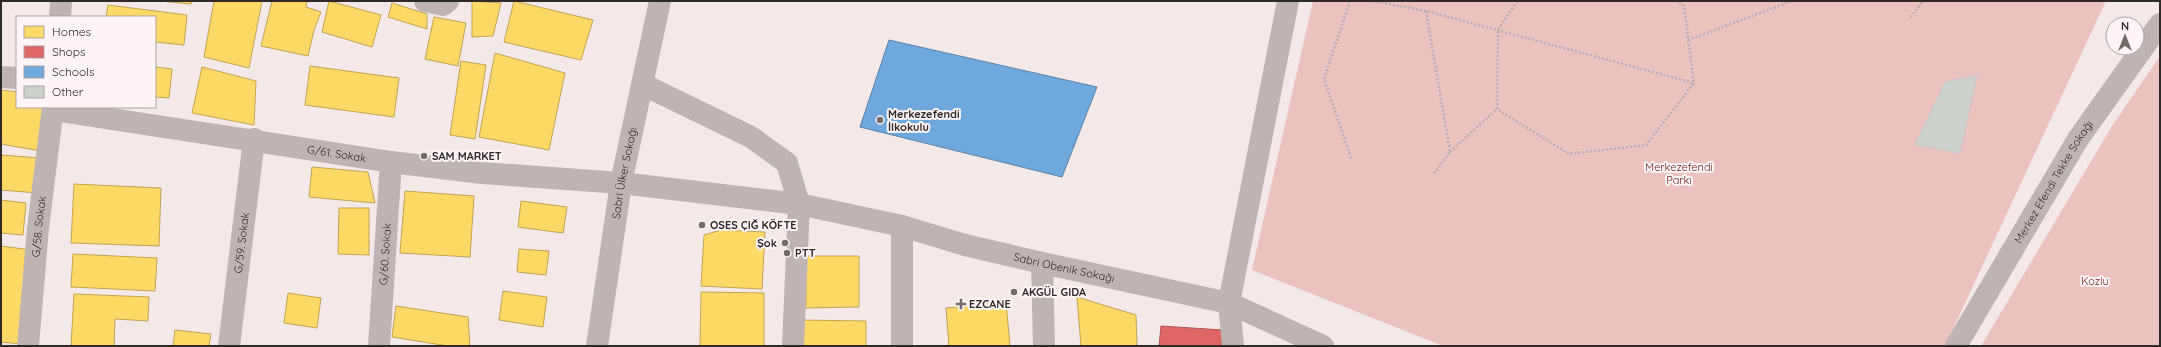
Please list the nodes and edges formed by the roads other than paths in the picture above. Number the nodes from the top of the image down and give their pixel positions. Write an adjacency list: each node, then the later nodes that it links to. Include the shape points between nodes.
1 (61, 1): 6 (street)
2 (425, 1): 3 (street, via 444,5)
3 (448, 1)
4 (660, 1): 10 (street, Sabri Ülker Sokağı)
5 (1288, 1): 18 (street)
6 (60, 16)
7 (2160, 24): 28 (street, Merkez Efendi Tekke Sokağı, via 2078,139)
8 (1, 77): 9 (street)
9 (16, 78)
10 (644, 85): 14 (street, Sabri Ülker Sokağı); 15 (street, via 751,137 787,163)
11 (53, 108): 12 (street, G/61. Sokak); 19 (street, G/58. Sokak, via 38,228)
12 (254, 139): 13 (street, G/61. Sokak); 20 (street, G/59. Sokak)
13 (391, 162): 14 (street, G/61. Sokak, via 482,173); 21 (street, G/60. Sokak)
14 (621, 183): 15 (street, G/61. Sokak); 22 (street, Sabri Ülker Sokağı)
15 (799, 204): 16 (street, Sabri Obenik Sokağı); 23 (street)
16 (902, 226): 17 (street, Sabri Obenik Sokağı, via 965,245); 24 (street)
17 (1042, 263): 18 (street, Sabri Obenik Sokağı); 25 (street)
18 (1229, 303): 26 (street); 27 (street, Sabri Obenik Sokağı)
19 (28, 346)
20 (229, 346)
21 (379, 346)
22 (597, 346)
23 (793, 346)
24 (902, 346)
25 (1044, 346)
26 (1233, 346)
27 (1323, 346)
28 (1956, 346)

